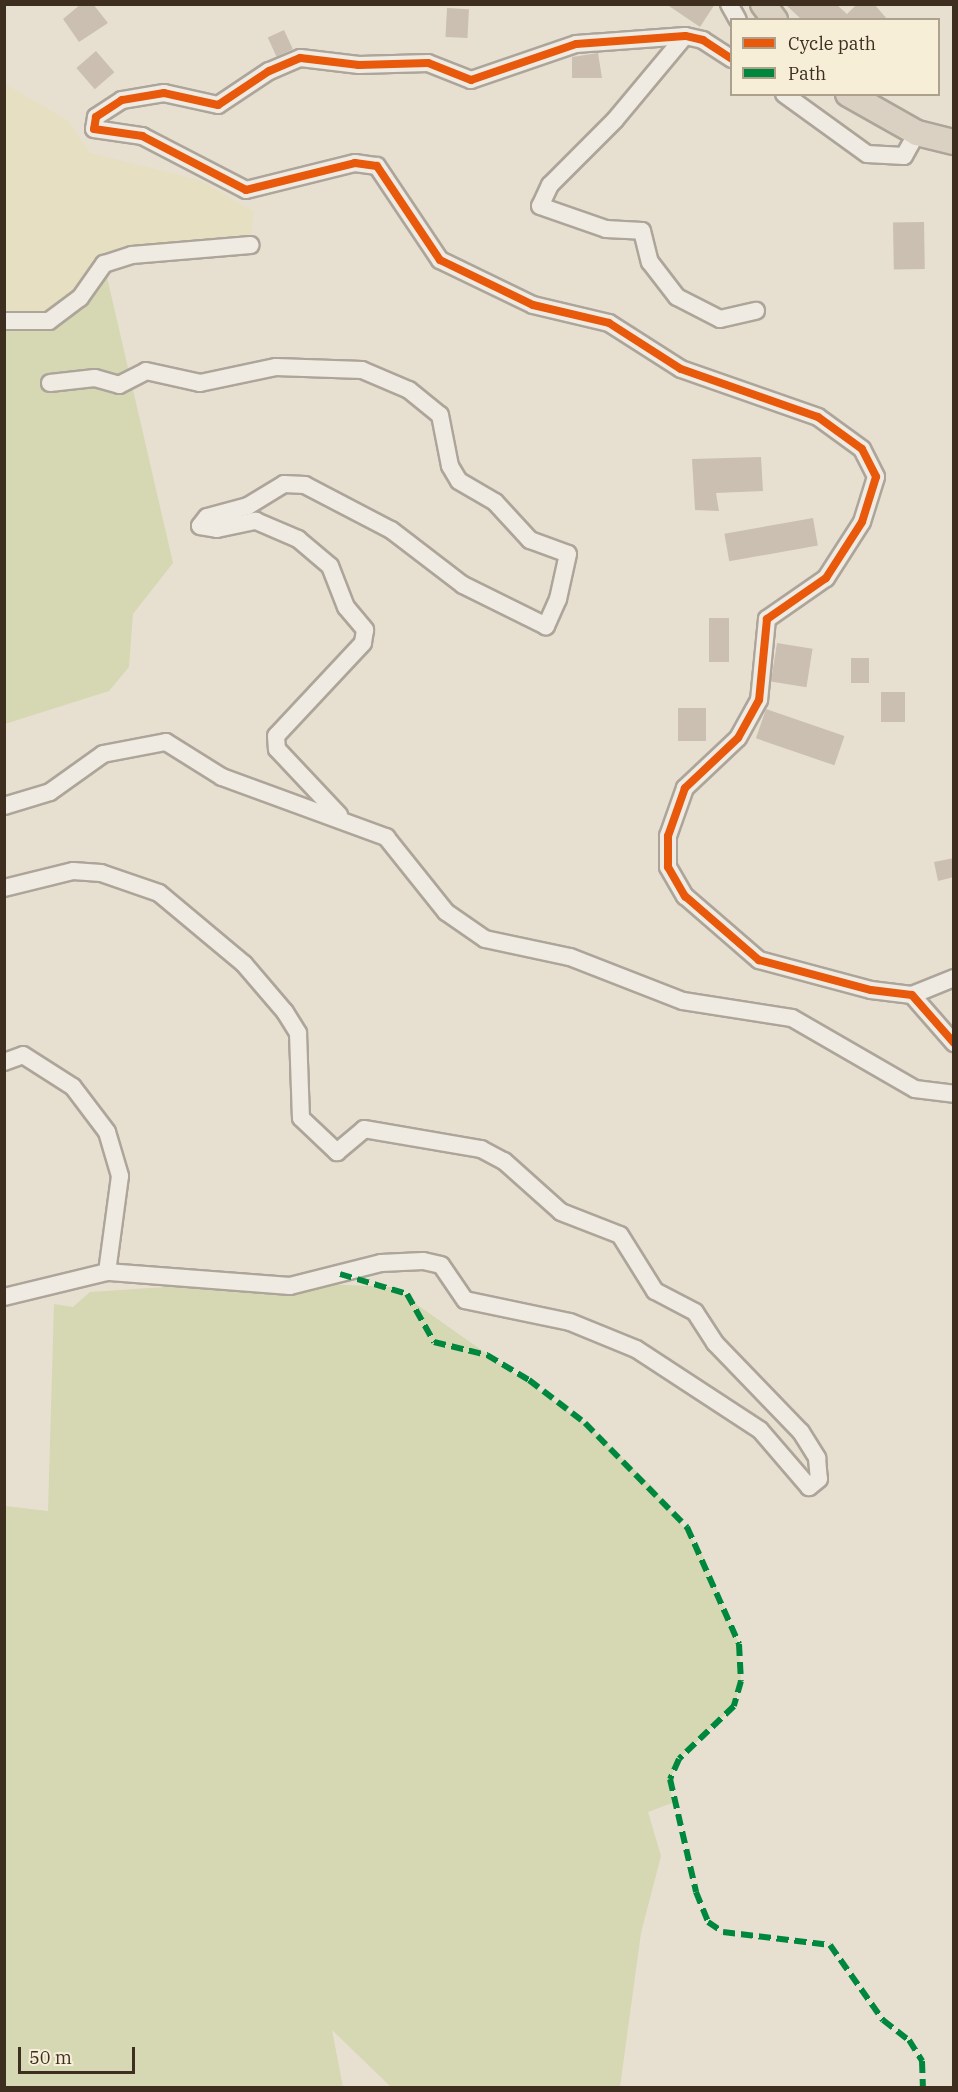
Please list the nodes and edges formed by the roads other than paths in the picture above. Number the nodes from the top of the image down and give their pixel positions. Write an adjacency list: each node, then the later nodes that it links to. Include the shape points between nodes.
1 (729, 4): 3 (street)
2 (763, 4): 4 (highway)
3 (737, 18)
4 (774, 18)
5 (685, 36): 6 (street, via 703,40); 12 (street, via 615,120 550,185 540,206 606,229 642,231 650,262 677,297 720,319); 19 (street, via 576,44 471,80 428,63 359,65 300,58 269,71 218,105 164,93 122,100 96,117 94,129 142,136 246,190 355,163 377,166 440,260 533,305 609,323 681,369 818,417 862,449 876,477 862,522 826,578 767,619 759,700 738,738 685,788 668,836 668,867 685,896 759,960 871,990)
6 (730, 58)
7 (787, 96): 9 (street, via 867,154 904,156)
8 (852, 96): 9 (highway)
9 (917, 133): 10 (highway)
10 (954, 142)
11 (251, 245): 13 (street, via 132,255 104,264 80,298 49,321)
12 (756, 311)
13 (4, 321)
14 (50, 383): 16 (street, via 95,378 119,385 146,371 200,383 276,367 362,370 409,390 440,415 450,466 459,481 495,502 530,540 568,554 558,599 546,626 463,585 391,530 305,486 284,484 248,506 207,517 200,526 217,529 256,521 298,539 330,566 346,607 365,630 363,643 276,736 277,748)
15 (4, 806): 16 (street, via 50,792 103,754 166,742 222,777)
16 (339, 816): 22 (street, via 386,837 446,912 485,939 570,957 683,1001 792,1018 915,1089)
17 (4, 888): 23 (street, via 73,871 101,873 159,893 244,964 285,1012 298,1033 301,1118 337,1152 364,1129 481,1149 504,1161 561,1212 620,1235 655,1291 695,1312 715,1343 801,1432 817,1458 819,1479 809,1487 760,1430 636,1349 570,1322 465,1300 441,1265 381,1263 290,1286 251,1287)
18 (954, 978): 19 (street)
19 (912, 995): 20 (street)
20 (954, 1042)
21 (4, 1062): 23 (street, via 23,1055 73,1087 107,1132 120,1176)
22 (954, 1094)
23 (107, 1272): 24 (street)
24 (4, 1297)

